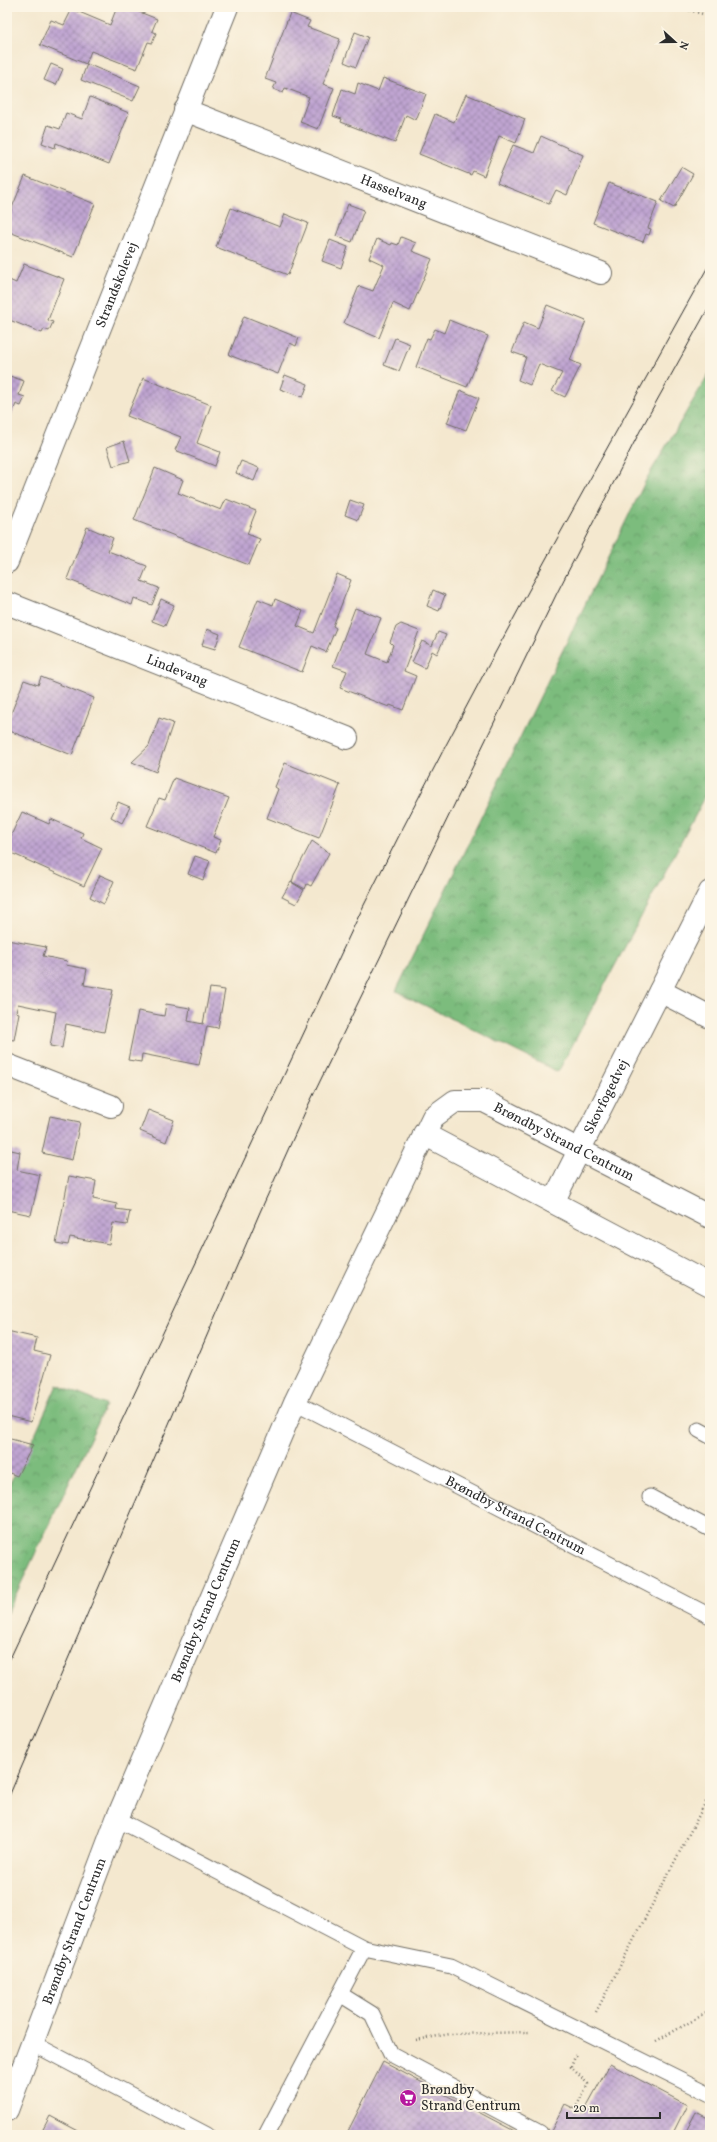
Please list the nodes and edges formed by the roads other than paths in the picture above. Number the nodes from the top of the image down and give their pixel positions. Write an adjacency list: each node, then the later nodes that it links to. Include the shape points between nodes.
1 (227, 7): 2 (street, Strandskolevej)
2 (185, 110): 3 (street, Hasselvang); 4 (street, Strandskolevej)
3 (601, 273)
4 (7, 562)
5 (7, 603): 6 (street, Lindevang)
6 (347, 738)
7 (710, 892): 8 (street, Skovfogedvej)
8 (660, 991): 9 (street); 13 (street, Skovfogedvej)
9 (710, 1017)
10 (7, 1065): 11 (street)
11 (111, 1106)
12 (424, 1134): 13 (street, Brøndby Strand Centrum, via 433,1117 456,1101 484,1101); 14 (street); 17 (street, Brøndby Strand Centrum)
13 (579, 1149): 14 (street, Skovfogedvej); 15 (street, Brøndby Strand Centrum)
14 (553, 1202): 16 (street)
15 (710, 1218)
16 (710, 1285)
17 (295, 1402): 20 (lane, Brøndby Strand Centrum); 21 (street, Brøndby Strand Centrum)
18 (650, 1497): 19 (lane)
19 (710, 1529)
20 (710, 1616)
21 (117, 1819): 22 (lane); 24 (street, Brøndby Strand Centrum)
22 (364, 1948): 23 (lane); 25 (lane, via 451,1966)
23 (340, 1994): 27 (lane, via 372,2014 391,2054); 29 (lane)
24 (32, 2043): 26 (street, Brøndby Strand Centrum); 28 (lane)
25 (710, 2094)
26 (7, 2110)
27 (540, 2133)
28 (207, 2135)
29 (266, 2135)

